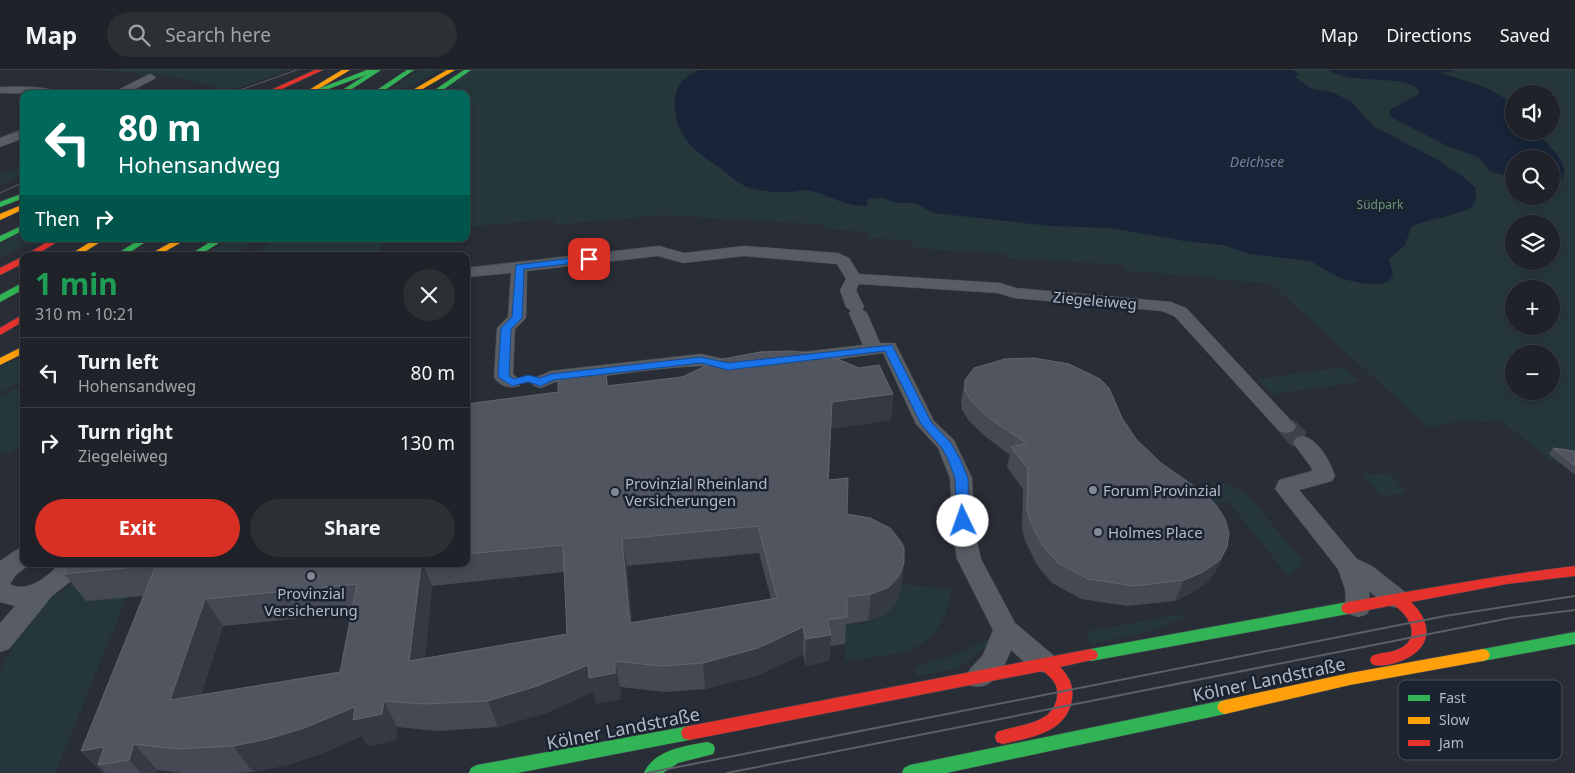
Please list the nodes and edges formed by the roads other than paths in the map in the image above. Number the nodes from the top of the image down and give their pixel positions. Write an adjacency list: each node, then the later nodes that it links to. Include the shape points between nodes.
1 (320, 70): 12 (main road)
2 (347, 70): 13 (main road)
3 (373, 70): 14 (main road)
4 (378, 70): 15 (main road)
5 (411, 70): 16 (main road)
6 (452, 70): 17 (main road)
7 (468, 70): 18 (main road)
8 (150, 77): 11 (street)
9 (0, 90): 10 (street)
10 (20, 90)
11 (124, 90)
12 (274, 90)
13 (314, 90)
14 (318, 90)
15 (346, 90)
16 (380, 90)
17 (416, 90)
18 (438, 90)
19 (20, 135): 20 (street)
20 (0, 143)
21 (20, 197): 22 (main road)
22 (0, 205)
23 (20, 208): 24 (main road)
24 (0, 217)
25 (20, 229): 26 (main road)
26 (0, 239)
27 (53, 242): 32 (main road)
28 (96, 242): 33 (main road)
29 (141, 242): 34 (main road)
30 (177, 242): 35 (main road)
31 (216, 242): 36 (main road)
32 (35, 252)
33 (79, 252)
34 (125, 252)
35 (159, 252)
36 (199, 252)
37 (20, 261): 39 (main road)
38 (519, 267): 40 (street); 41 (street, via 659,251 683,258 752,251 838,258); 52 (street, via 517,318 506,328 503,377 508,390 528,378)
39 (0, 272)
40 (470, 272)
41 (854, 279): 47 (street, via 848,290); 54 (street, Ziegeleiweg, via 1000,288 1014,293 1174,308)
42 (20, 288): 43 (main road)
43 (0, 300)
44 (20, 320): 46 (main road)
45 (20, 324): 46 (main road)
46 (0, 333)
47 (882, 348): 49 (street); 65 (street, via 926,424 947,446 954,459 962,478 964,533 969,559)
48 (20, 351): 50 (main road)
49 (776, 361)
50 (0, 362)
51 (757, 363): 52 (street, via 728,366 701,360 551,377)
52 (541, 382): 53 (street, via 544,391)
53 (535, 401)
54 (1286, 426)
55 (1303, 444): 57 (street, via 1321,465 1324,476 1287,486 1286,489)
56 (20, 559): 60 (street)
57 (1349, 565): 63 (street); 64 (street, via 1357,589)
58 (70, 567): 61 (street, via 59,580)
59 (1575, 572): 63 (main road, Kölner Landstraße, via 1507,579)
60 (0, 579)
61 (43, 590): 62 (street, via 12,597); 67 (street)
62 (0, 591)
63 (1396, 599): 64 (main road, Kölner Landstraße); 68 (main road, via 1406,604 1416,616 1419,636 1415,646 1392,657)
64 (1358, 606): 69 (main road, Kölner Landstraße)
65 (1006, 630): 69 (street); 71 (street, via 993,662)
66 (1575, 638): 72 (main road, Kölner Landstraße)
67 (0, 641)
68 (1368, 662)
69 (1044, 663): 71 (main road, Kölner Landstraße); 75 (main road, via 1059,674 1063,682 1064,707 1061,714 1024,732)
70 (1352, 666): 72 (main road)
71 (979, 677): 73 (main road, Kölner Landstraße)
72 (1350, 679): 78 (main road, Kölner Landstraße)
73 (775, 717): 74 (main road); 79 (main road, Kölner Landstraße)
74 (766, 730)
75 (989, 740)
76 (715, 747): 80 (main road, via 670,756 660,761)
77 (977, 748): 78 (main road)
78 (972, 760): 81 (main road, Kölner Landstraße)
79 (477, 773)
80 (652, 773)
81 (910, 773)

